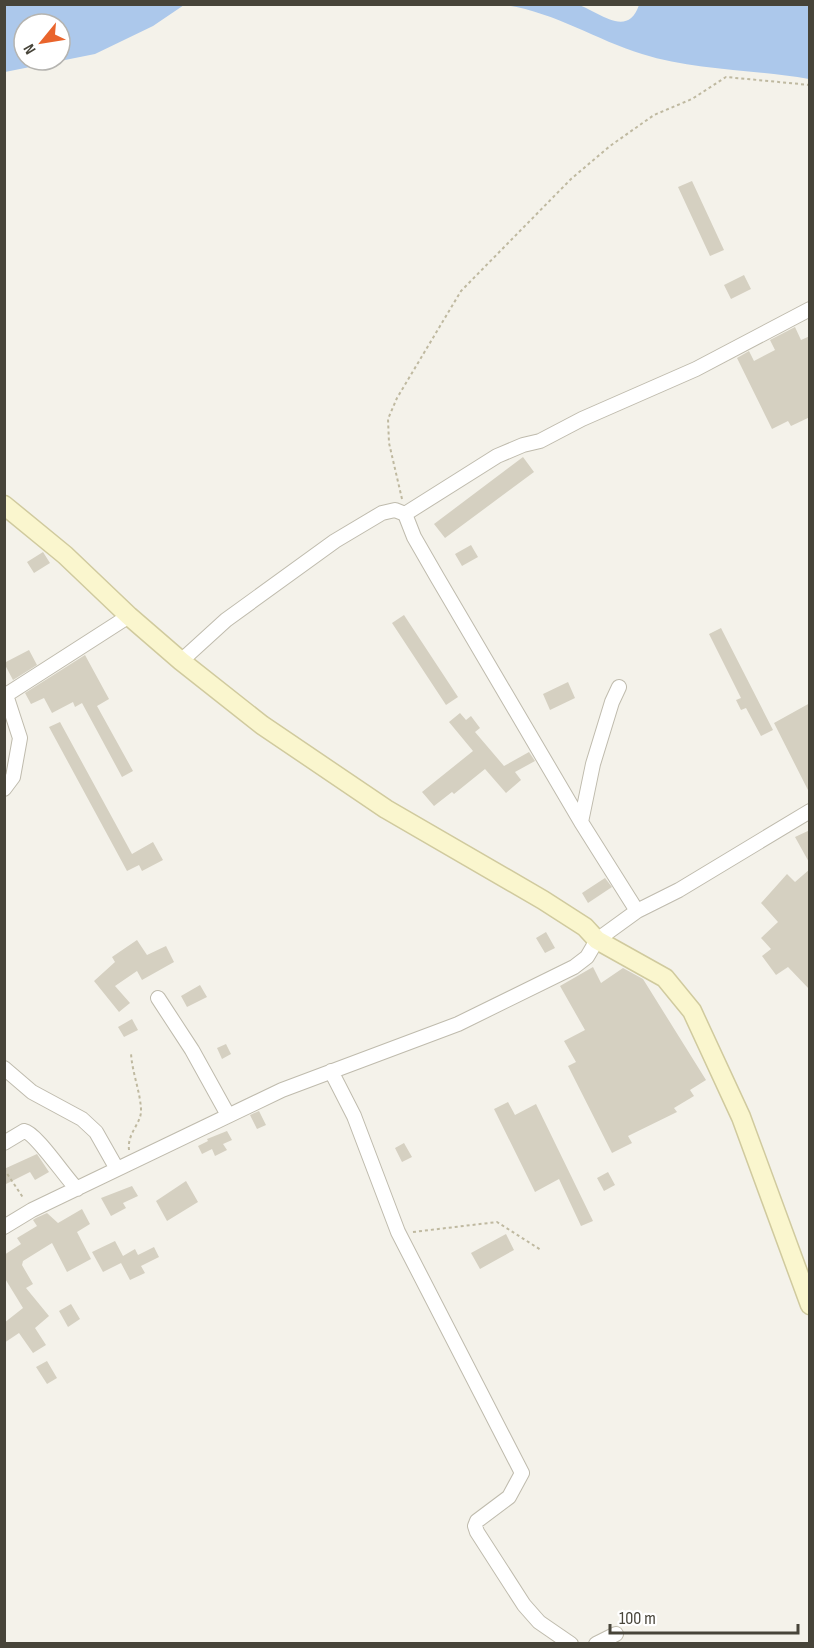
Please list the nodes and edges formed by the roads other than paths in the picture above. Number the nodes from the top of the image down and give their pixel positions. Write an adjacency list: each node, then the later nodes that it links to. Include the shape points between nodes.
1 (810, 309): 3 (street, via 696,369 540,441 497,456)
2 (4, 505): 4 (street, via 65,555)
3 (405, 514): 5 (street, via 395,510 382,513 335,541 235,613); 9 (street, via 414,537)
4 (129, 616): 5 (street); 7 (street, via 6,695 20,738 13,777)
5 (181, 661): 11 (street, via 338,778 543,900)
6 (619, 687): 9 (street, via 593,764)
7 (4, 789)
8 (810, 811): 10 (street)
9 (581, 822): 10 (street)
10 (638, 911): 11 (street)
11 (597, 939): 14 (street, via 587,957 574,967 484,1013); 20 (street, via 665,978 692,1011 741,1117)
12 (158, 998): 15 (street)
13 (4, 1068): 17 (street, via 32,1092 82,1119 96,1132)
14 (331, 1071): 15 (street); 22 (street, via 354,1116 398,1232 522,1473 509,1497 477,1521 477,1532 524,1605 539,1622)
15 (228, 1115): 17 (street)
16 (4, 1143): 18 (street, via 24,1131 34,1136)
17 (117, 1169): 18 (street)
18 (77, 1189): 19 (street)
19 (4, 1227)
20 (810, 1305)
21 (616, 1634): 23 (street)
22 (571, 1644)
23 (596, 1644)

